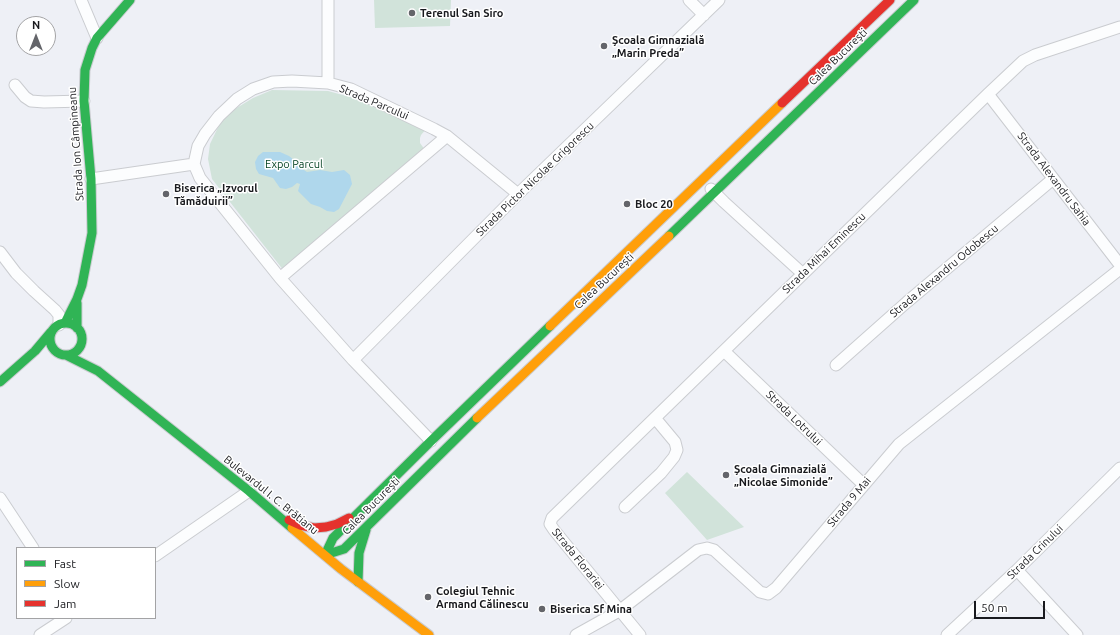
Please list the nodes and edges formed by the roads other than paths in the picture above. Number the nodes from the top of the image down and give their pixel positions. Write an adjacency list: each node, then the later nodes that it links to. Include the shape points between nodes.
1 (81, 0): 10 (street)
2 (130, 0): 10 (main road, Strada Ion Câmpineanu)
3 (328, 0): 11 (street)
4 (689, 0): 8 (street)
5 (719, 0): 8 (street, Strada Pictor Nicolae Grigorescu)
6 (890, 0): 19 (main road, Calea București)
7 (914, 0): 20 (main road, Calea București)
8 (704, 14): 21 (street, Strada Pictor Nicolae Grigorescu)
9 (1120, 28): 13 (street, Strada Mihai Eminescu, via 1028,58)
10 (97, 38): 14 (main road, Strada Ion Câmpineanu, via 86,70)
11 (328, 83): 15 (street, Strada Parcului, via 351,89); 16 (street, Strada Parcului, via 273,82 253,89 237,99 219,116 198,146)
12 (15, 85): 14 (street, via 31,101)
13 (988, 94): 18 (street, Strada Alexandru Sahia); 25 (street, Strada Mihai Eminescu)
14 (84, 101): 17 (main road, Strada Ion Câmpineanu)
15 (447, 136): 21 (street, Strada Parcului); 26 (street)
16 (194, 164): 17 (street); 26 (street, via 200,178)
17 (91, 179): 27 (main road, Strada Ion Câmpineanu, via 92,233)
18 (1053, 179): 23 (street, Strada Alexandru Sahia); 35 (street, Strada Alexandru Odobescu)
19 (703, 181): 20 (street); 39 (main road, Calea București)
20 (715, 193): 25 (street); 48 (main road, Calea București)
21 (518, 194): 34 (street, Strada Pictor Nicolae Grigorescu)
22 (0, 252): 28 (street, via 16,273 59,315)
23 (1120, 265)
24 (1120, 269): 41 (street, Strada 9 Mai, via 899,444)
25 (803, 274): 31 (street, Strada Mihai Eminescu)
26 (280, 278): 34 (street)
27 (77, 300): 28 (main road, Strada Ion Câmpineanu); 29 (main road, Strada Ion Câmpineanu)
28 (58, 327): 29 (main road, via 69,324); 30 (main road, Strada Ion Câmpineanu); 33 (main road, via 50,337 51,347)
29 (77, 328): 32 (main road)
30 (34, 351): 33 (main road, Bulevardul I. C. Brătianu); 37 (main road, Strada Ion Câmpineanu)
31 (724, 351): 38 (street, Strada Mihai Eminescu); 41 (street, Strada Lotrului)
32 (85, 352): 33 (main road); 36 (main road, Bulevardul I. C. Brătianu)
33 (62, 355): 36 (main road, Bulevardul I. C. Brătianu)
34 (353, 360): 39 (street)
35 (836, 365)
36 (98, 371): 42 (main road, Bulevardul I. C. Brătianu)
37 (0, 382)
38 (655, 418): 44 (street, via 675,442 677,450 661,473); 47 (street, Strada Mihai Eminescu)
39 (431, 441): 45 (main road, Calea București)
40 (1120, 468): 52 (street, Strada Crinului)
41 (864, 485): 54 (street, Strada 9 Mai, via 776,588 768,594 760,592 714,550 707,548 698,550)
42 (249, 491): 46 (main road, Bulevardul I. C. Brătianu); 50 (street)
43 (0, 498): 49 (street)
44 (625, 507)
45 (357, 514): 46 (main road, via 337,524 314,528); 51 (main road, Calea București, via 333,538)
46 (280, 516): 51 (main road, Bulevardul I. C. Brătianu)
47 (552, 518): 54 (street, Strada Florariei, via 550,524 554,530)
48 (369, 523): 51 (main road, Calea București, via 344,549); 53 (main road, via 359,553)
49 (32, 547)
50 (156, 555)
51 (325, 555): 53 (main road, Bulevardul I. C. Brătianu)
52 (1017, 570): 60 (street, Strada Crinului); 61 (street)
53 (358, 582): 57 (main road, Bulevardul I. C. Brătianu)
54 (619, 611): 58 (street, Strada 9 Mai); 59 (street, Strada Florariei)
55 (64, 619): 56 (street)
56 (40, 635)
57 (429, 635)
58 (576, 635)
59 (640, 635)
60 (947, 635)
61 (1077, 635)

